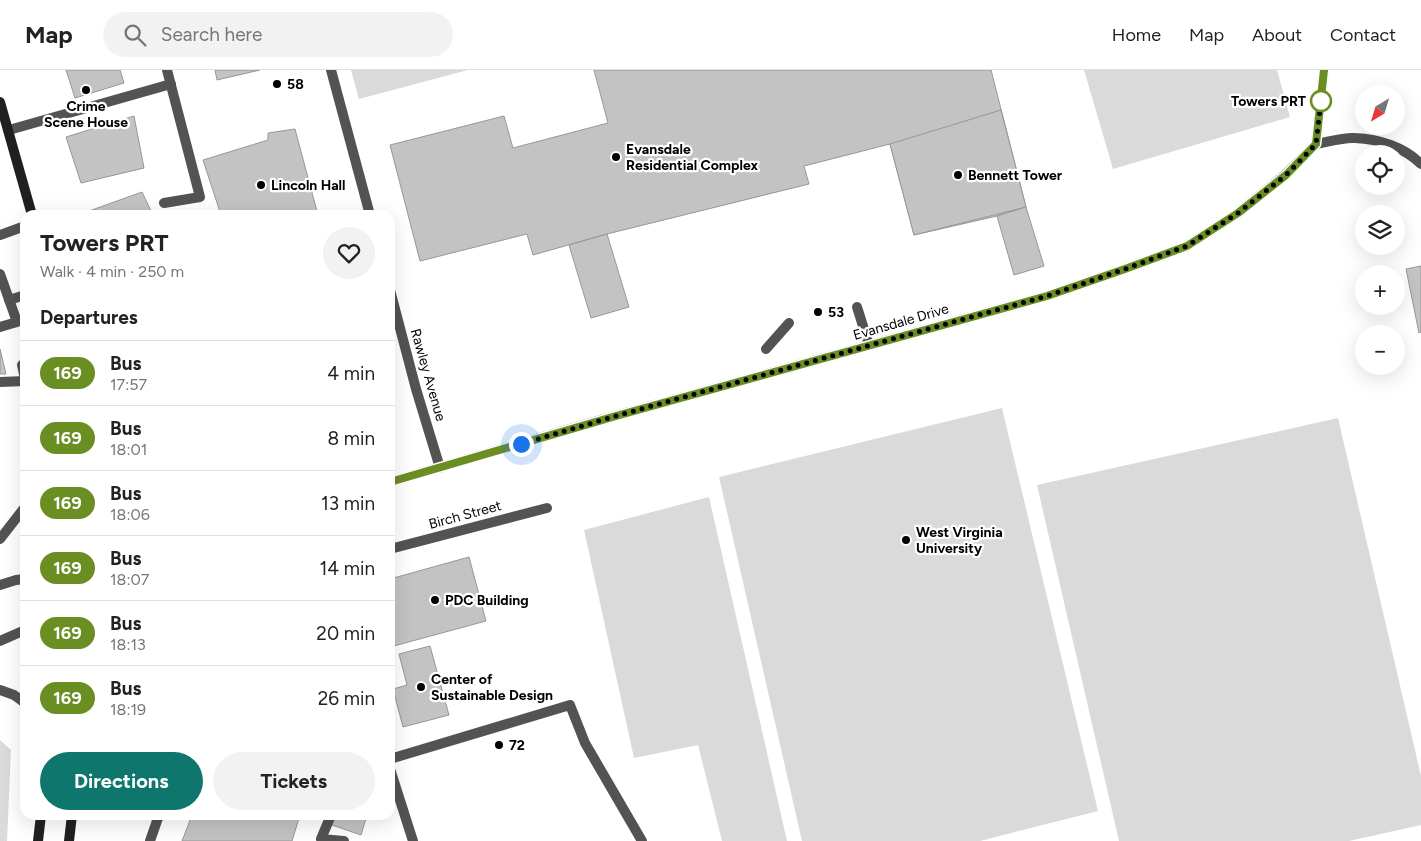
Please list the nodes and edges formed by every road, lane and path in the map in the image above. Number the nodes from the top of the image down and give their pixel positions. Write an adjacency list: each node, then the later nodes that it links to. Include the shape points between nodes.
1 (167, 70): 4 (street)
2 (331, 70): 11 (street)
3 (1324, 70): 7 (street)
4 (171, 84): 6 (street); 9 (street, via 200,197)
5 (0, 102): 6 (street)
6 (9, 130): 10 (street)
7 (1316, 144): 8 (street, via 1355,138 1390,144); 21 (street, Evansdale Drive, via 1286,175 1238,213 1187,246 1047,296)
8 (1421, 164)
9 (164, 202)
10 (31, 210)
11 (369, 210)
12 (20, 228): 13 (street)
13 (0, 236)
14 (0, 274): 16 (street)
15 (20, 297): 16 (street)
16 (9, 300): 20 (street, via 16,322)
17 (858, 307): 21 (street)
18 (395, 309): 25 (street, Rawley Avenue)
19 (789, 323): 22 (street)
20 (0, 328)
21 (870, 345): 25 (street, Evansdale Drive)
22 (766, 349)
23 (20, 380): 24 (street)
24 (0, 382)
25 (440, 468): 26 (street, Evansdale Drive)
26 (395, 481)
27 (547, 508): 30 (street, Birch Street)
28 (20, 514): 29 (street)
29 (0, 540)
30 (395, 548)
31 (20, 580): 32 (street)
32 (0, 585)
33 (20, 632): 34 (street)
34 (0, 641)
35 (0, 690): 36 (street)
36 (20, 700)
37 (395, 758): 48 (street, via 570,705 585,743)
38 (395, 785): 47 (street)
39 (40, 820): 43 (street)
40 (71, 820): 44 (street)
41 (157, 820): 45 (street)
42 (329, 820): 46 (street, via 321,839)
43 (38, 841)
44 (69, 841)
45 (150, 841)
46 (344, 841)
47 (412, 841)
48 (642, 841)

